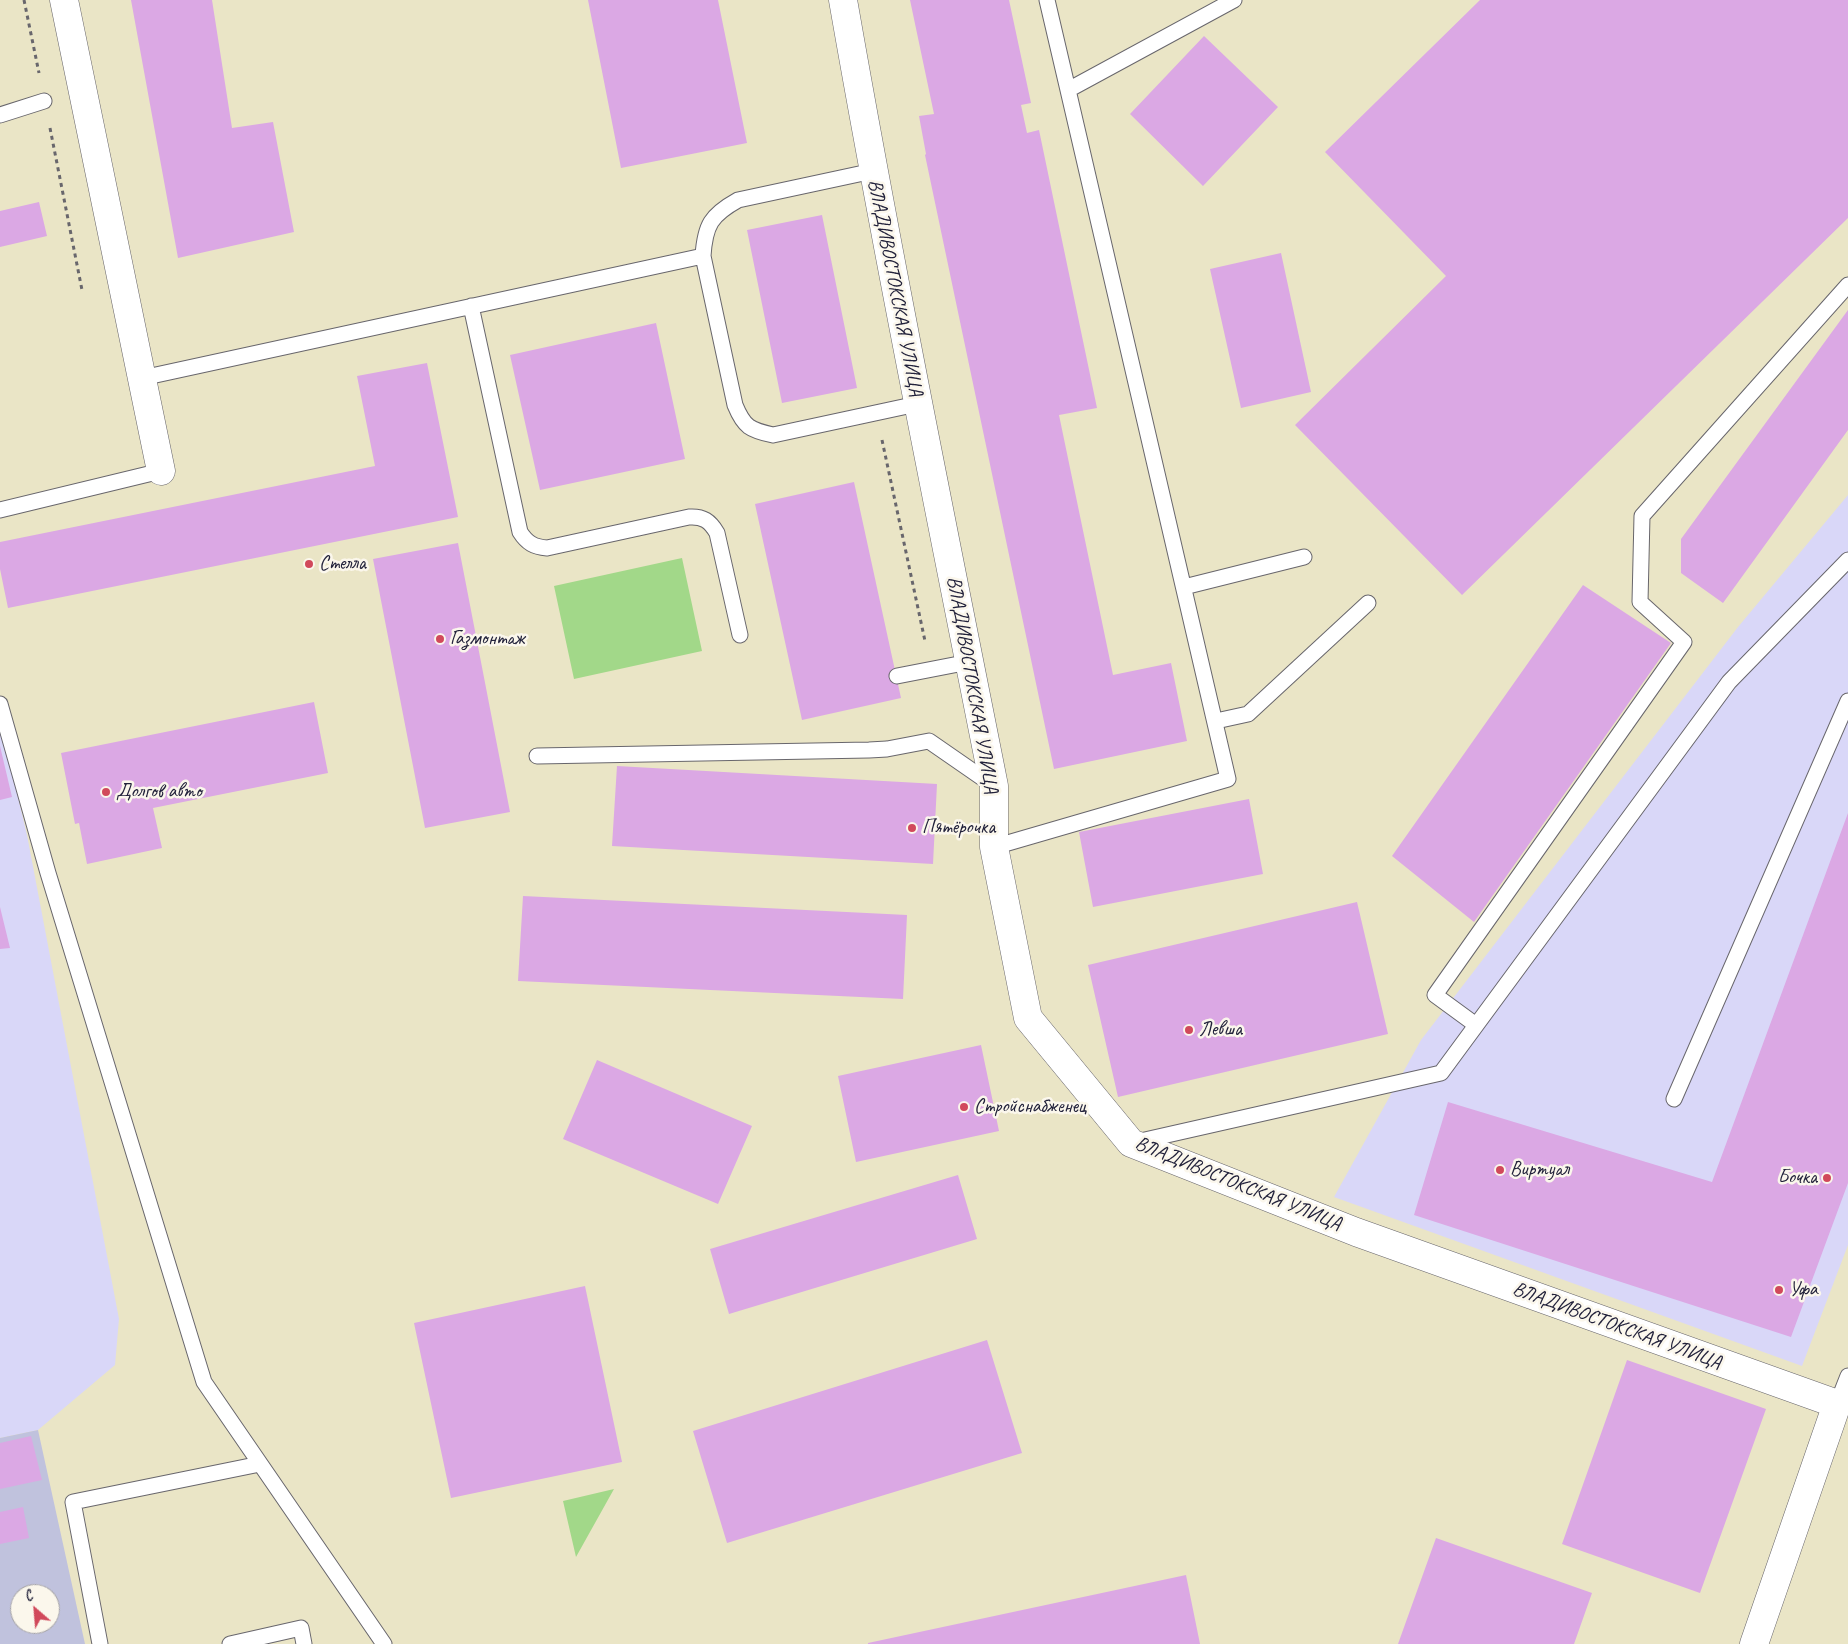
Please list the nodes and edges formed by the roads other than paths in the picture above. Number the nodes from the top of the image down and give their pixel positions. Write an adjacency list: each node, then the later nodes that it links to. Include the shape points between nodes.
1 (64, 0): 12 (street)
2 (843, 0): 8 (street, ВЛАДИВОСТОКСКАЯ УЛИЦА)
3 (1046, 0): 5 (lane)
4 (1234, 0): 5 (lane)
5 (1068, 90): 18 (lane)
6 (44, 101): 7 (lane)
7 (0, 115)
8 (873, 171): 9 (lane, via 738,200 710,223); 13 (street, ВЛАДИВОСТОКСКАЯ УЛИЦА)
9 (702, 256): 11 (lane); 13 (lane, via 735,406 748,427 773,435)
10 (1848, 285): 29 (lane, via 1642,516 1640,602 1684,642 1435,995)
11 (471, 306): 12 (lane); 20 (lane, via 520,532 524,538 537,547 547,548 689,517 706,519 717,533)
12 (142, 378): 14 (street)
13 (917, 404): 21 (street, ВЛАДИВОСТОКСКАЯ УЛИЦА)
14 (161, 471): 15 (lane)
15 (0, 510)
16 (1304, 557): 18 (lane)
17 (1848, 560): 29 (lane, via 1729,682)
18 (1184, 587): 25 (lane)
19 (1368, 603): 25 (lane, via 1248,714)
20 (740, 636)
21 (970, 662): 22 (lane); 27 (street, ВЛАДИВОСТОКСКАЯ УЛИЦА)
22 (897, 676)
23 (1848, 701): 30 (lane)
24 (0, 704): 34 (lane, via 48,873 204,1382)
25 (1216, 721): 28 (lane, via 1228,780)
26 (537, 756): 27 (lane, via 869,750 929,741)
27 (994, 786): 28 (street, ВЛАДИВОСТОКСКАЯ УЛИЦА)
28 (994, 847): 31 (street, ВЛАДИВОСТОКСКАЯ УЛИЦА, via 1028,1018)
29 (1476, 1025): 31 (lane, via 1441,1073)
30 (1674, 1099)
31 (1131, 1143): 33 (street, ВЛАДИВОСТОКСКАЯ УЛИЦА, via 1356,1232)
32 (1848, 1376): 33 (lane)
33 (1837, 1404): 39 (street)
34 (260, 1464): 35 (lane, via 73,1502); 38 (lane)
35 (100, 1644)
36 (230, 1644): 37 (lane, via 301,1628)
37 (304, 1644)
38 (384, 1644)
39 (1754, 1644)

